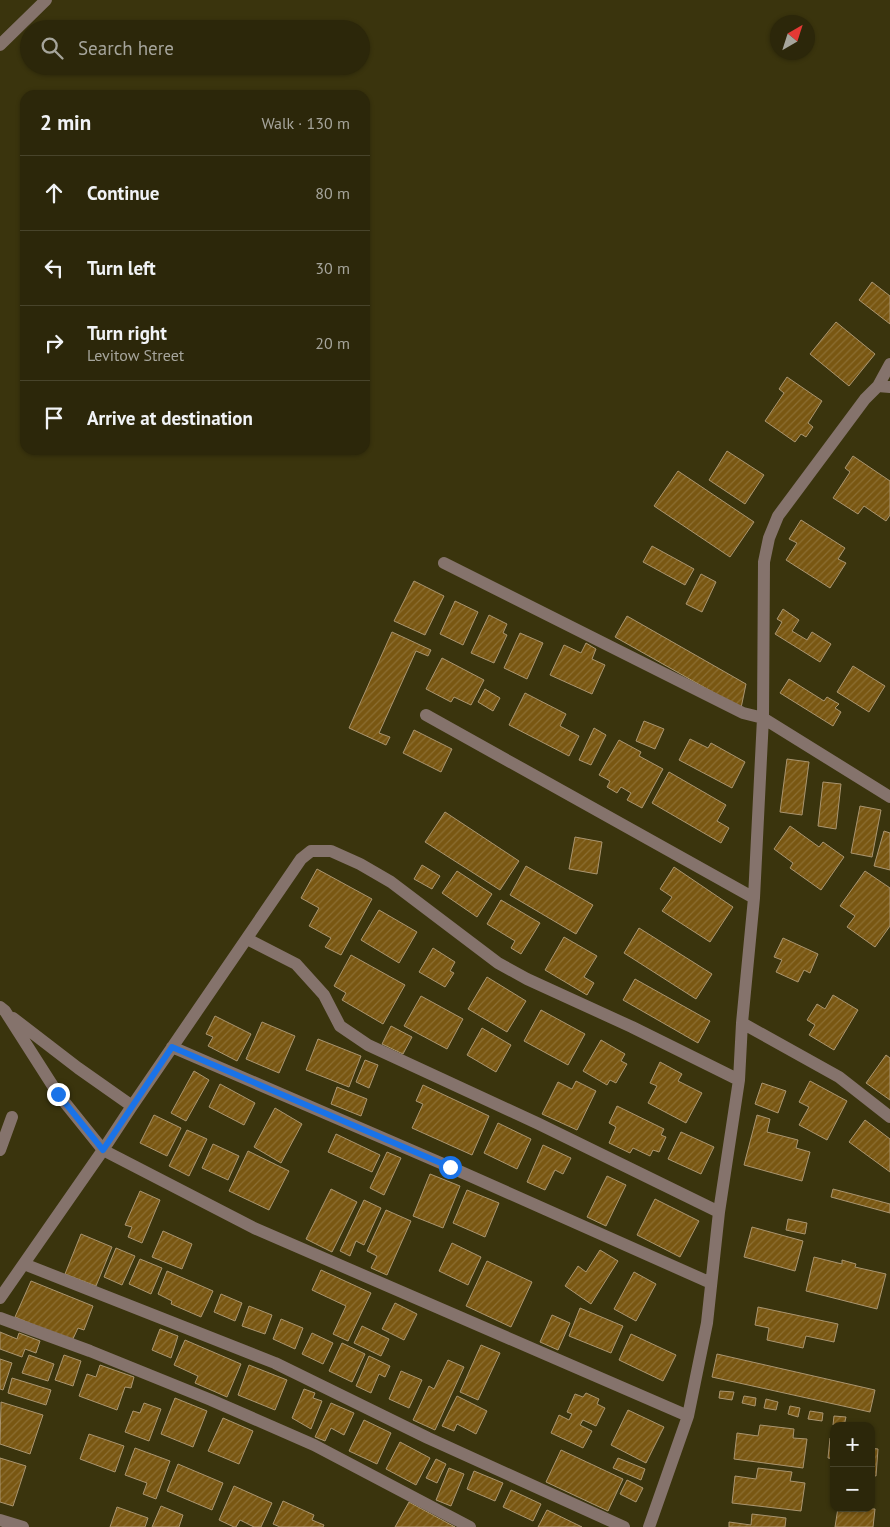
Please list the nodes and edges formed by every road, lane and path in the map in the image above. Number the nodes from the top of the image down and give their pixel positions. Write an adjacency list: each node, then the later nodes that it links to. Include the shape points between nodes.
1 (46, 0): 2 (street)
2 (26, 20)
3 (20, 26): 4 (street)
4 (0, 46)
5 (890, 364): 6 (street)
6 (884, 387): 9 (street, via 866,399 778,516 769,538 764,562)
7 (444, 563): 9 (street, via 743,713)
8 (426, 715): 11 (street)
9 (763, 718): 10 (street); 11 (street)
10 (890, 797)
11 (754, 898): 14 (street)
12 (247, 939): 15 (street); 16 (street, via 301,859 311,851 331,851 391,882 520,975); 22 (street, via 296,964 324,995 340,1026 368,1044)
13 (2, 1009): 17 (street); 21 (street, via 58,1094)
14 (742, 1023): 16 (street); 19 (street, via 839,1077)
15 (172, 1047): 17 (street); 24 (street)
16 (739, 1080): 22 (street)
17 (132, 1106): 21 (street)
18 (12, 1117): 20 (street)
19 (890, 1117)
20 (0, 1150)
21 (103, 1150): 23 (street); 27 (street, via 254,1228)
22 (719, 1212): 24 (street)
23 (24, 1264): 25 (street); 31 (street, via 275,1363 428,1438)
24 (711, 1283): 27 (street)
25 (0, 1298)
26 (0, 1318): 30 (street, via 194,1393 314,1445)
27 (688, 1416): 32 (street)
28 (0, 1520): 29 (street)
29 (23, 1527)
30 (470, 1527)
31 (624, 1527)
32 (649, 1527)

